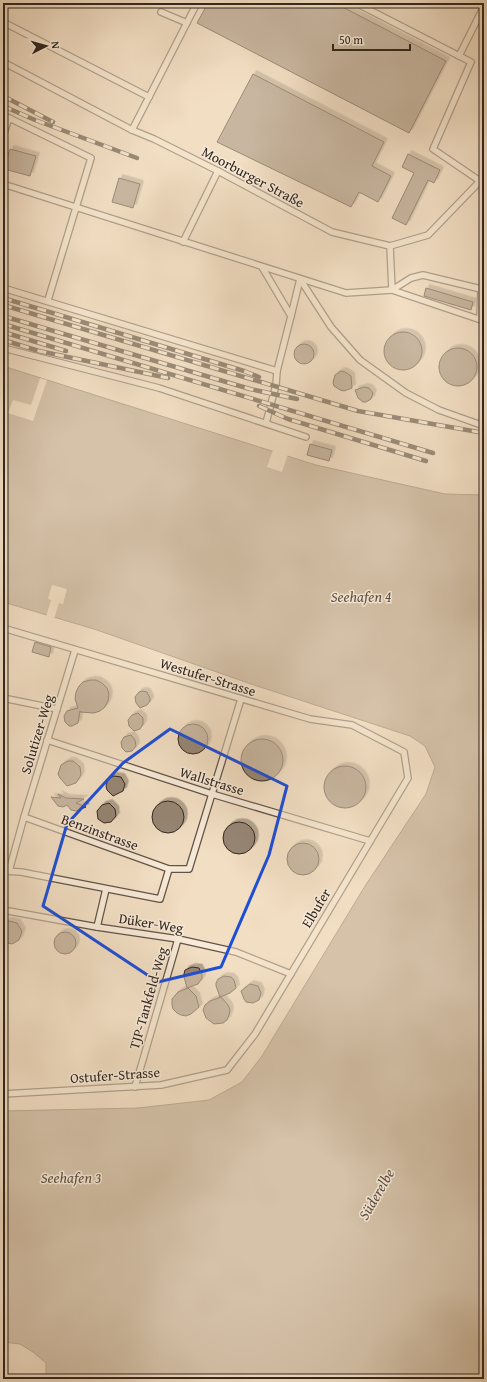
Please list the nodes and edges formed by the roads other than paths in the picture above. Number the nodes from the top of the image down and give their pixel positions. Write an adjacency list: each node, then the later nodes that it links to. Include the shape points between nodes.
1 (198, 3): 6 (lane)
2 (356, 3): 7 (lane)
3 (484, 6): 7 (lane)
4 (161, 12): 6 (lane)
5 (3, 22): 9 (lane)
6 (187, 23): 9 (lane)
7 (459, 56): 15 (lane, via 471,62 433,149)
8 (3, 62): 12 (lane, Moorburger Straße)
9 (149, 97): 12 (lane)
10 (3, 115): 11 (lane)
11 (9, 118): 13 (lane); 17 (lane, via 91,158)
12 (132, 130): 14 (lane, Moorburger Straße)
13 (3, 136)
14 (218, 171): 18 (lane); 19 (lane, Moorburger Straße, via 332,232)
15 (482, 179): 19 (lane, Moorburger Straße, via 428,235)
16 (3, 184): 17 (lane)
17 (76, 207): 18 (lane); 24 (lane)
18 (183, 242): 20 (lane)
19 (390, 246): 23 (lane)
20 (262, 267): 21 (lane); 25 (lane)
21 (300, 279): 23 (lane, via 346,293); 25 (lane); 30 (lane, via 331,327 360,360 406,394 439,410)
22 (3, 288): 24 (lane)
23 (392, 290): 26 (lane); 26 (lane, via 411,278 423,275 481,289)
24 (48, 300): 28 (lane)
25 (292, 316): 28 (lane)
26 (482, 320)
27 (3, 348): 29 (lane, via 159,388)
28 (277, 371): 29 (lane)
29 (266, 423): 31 (lane)
30 (484, 426)
31 (306, 437)
32 (3, 628): 33 (lane, Westufer-Strasse)
33 (75, 650): 35 (lane, Westufer-Strasse); 36 (lane, Solutizer-Weg)
34 (3, 698): 36 (lane)
35 (241, 699): 38 (lane, Westufer-Strasse, via 310,719 352,725); 39 (lane)
36 (57, 709): 37 (lane, Solutizer-Weg)
37 (47, 740): 39 (lane, Wallstrasse); 40 (lane, Solutizer-Weg)
38 (404, 752): 41 (lane, Elbufer, via 408,778)
39 (212, 794): 41 (lane, Wallstrasse); 42 (lane, via 189,869)
40 (24, 817): 42 (lane, Benzinstrasse); 43 (lane, Solutizer-Weg)
41 (370, 841): 48 (lane, Elbufer)
42 (169, 870): 44 (lane, via 160,899)
43 (6, 871): 44 (lane)
44 (106, 889): 46 (lane)
45 (3, 910): 46 (lane, Düker-Weg)
46 (97, 927): 47 (lane, Düker-Weg)
47 (178, 939): 48 (lane, Düker-Weg, via 236,952); 50 (lane, TJP-Tankfeld-Weg)
48 (291, 974): 49 (lane, Elbufer, via 255,1034)
49 (227, 1070): 50 (lane, Ostufer-Strasse, via 161,1086)
50 (135, 1087): 51 (lane, Ostufer-Strasse)
51 (3, 1094)

